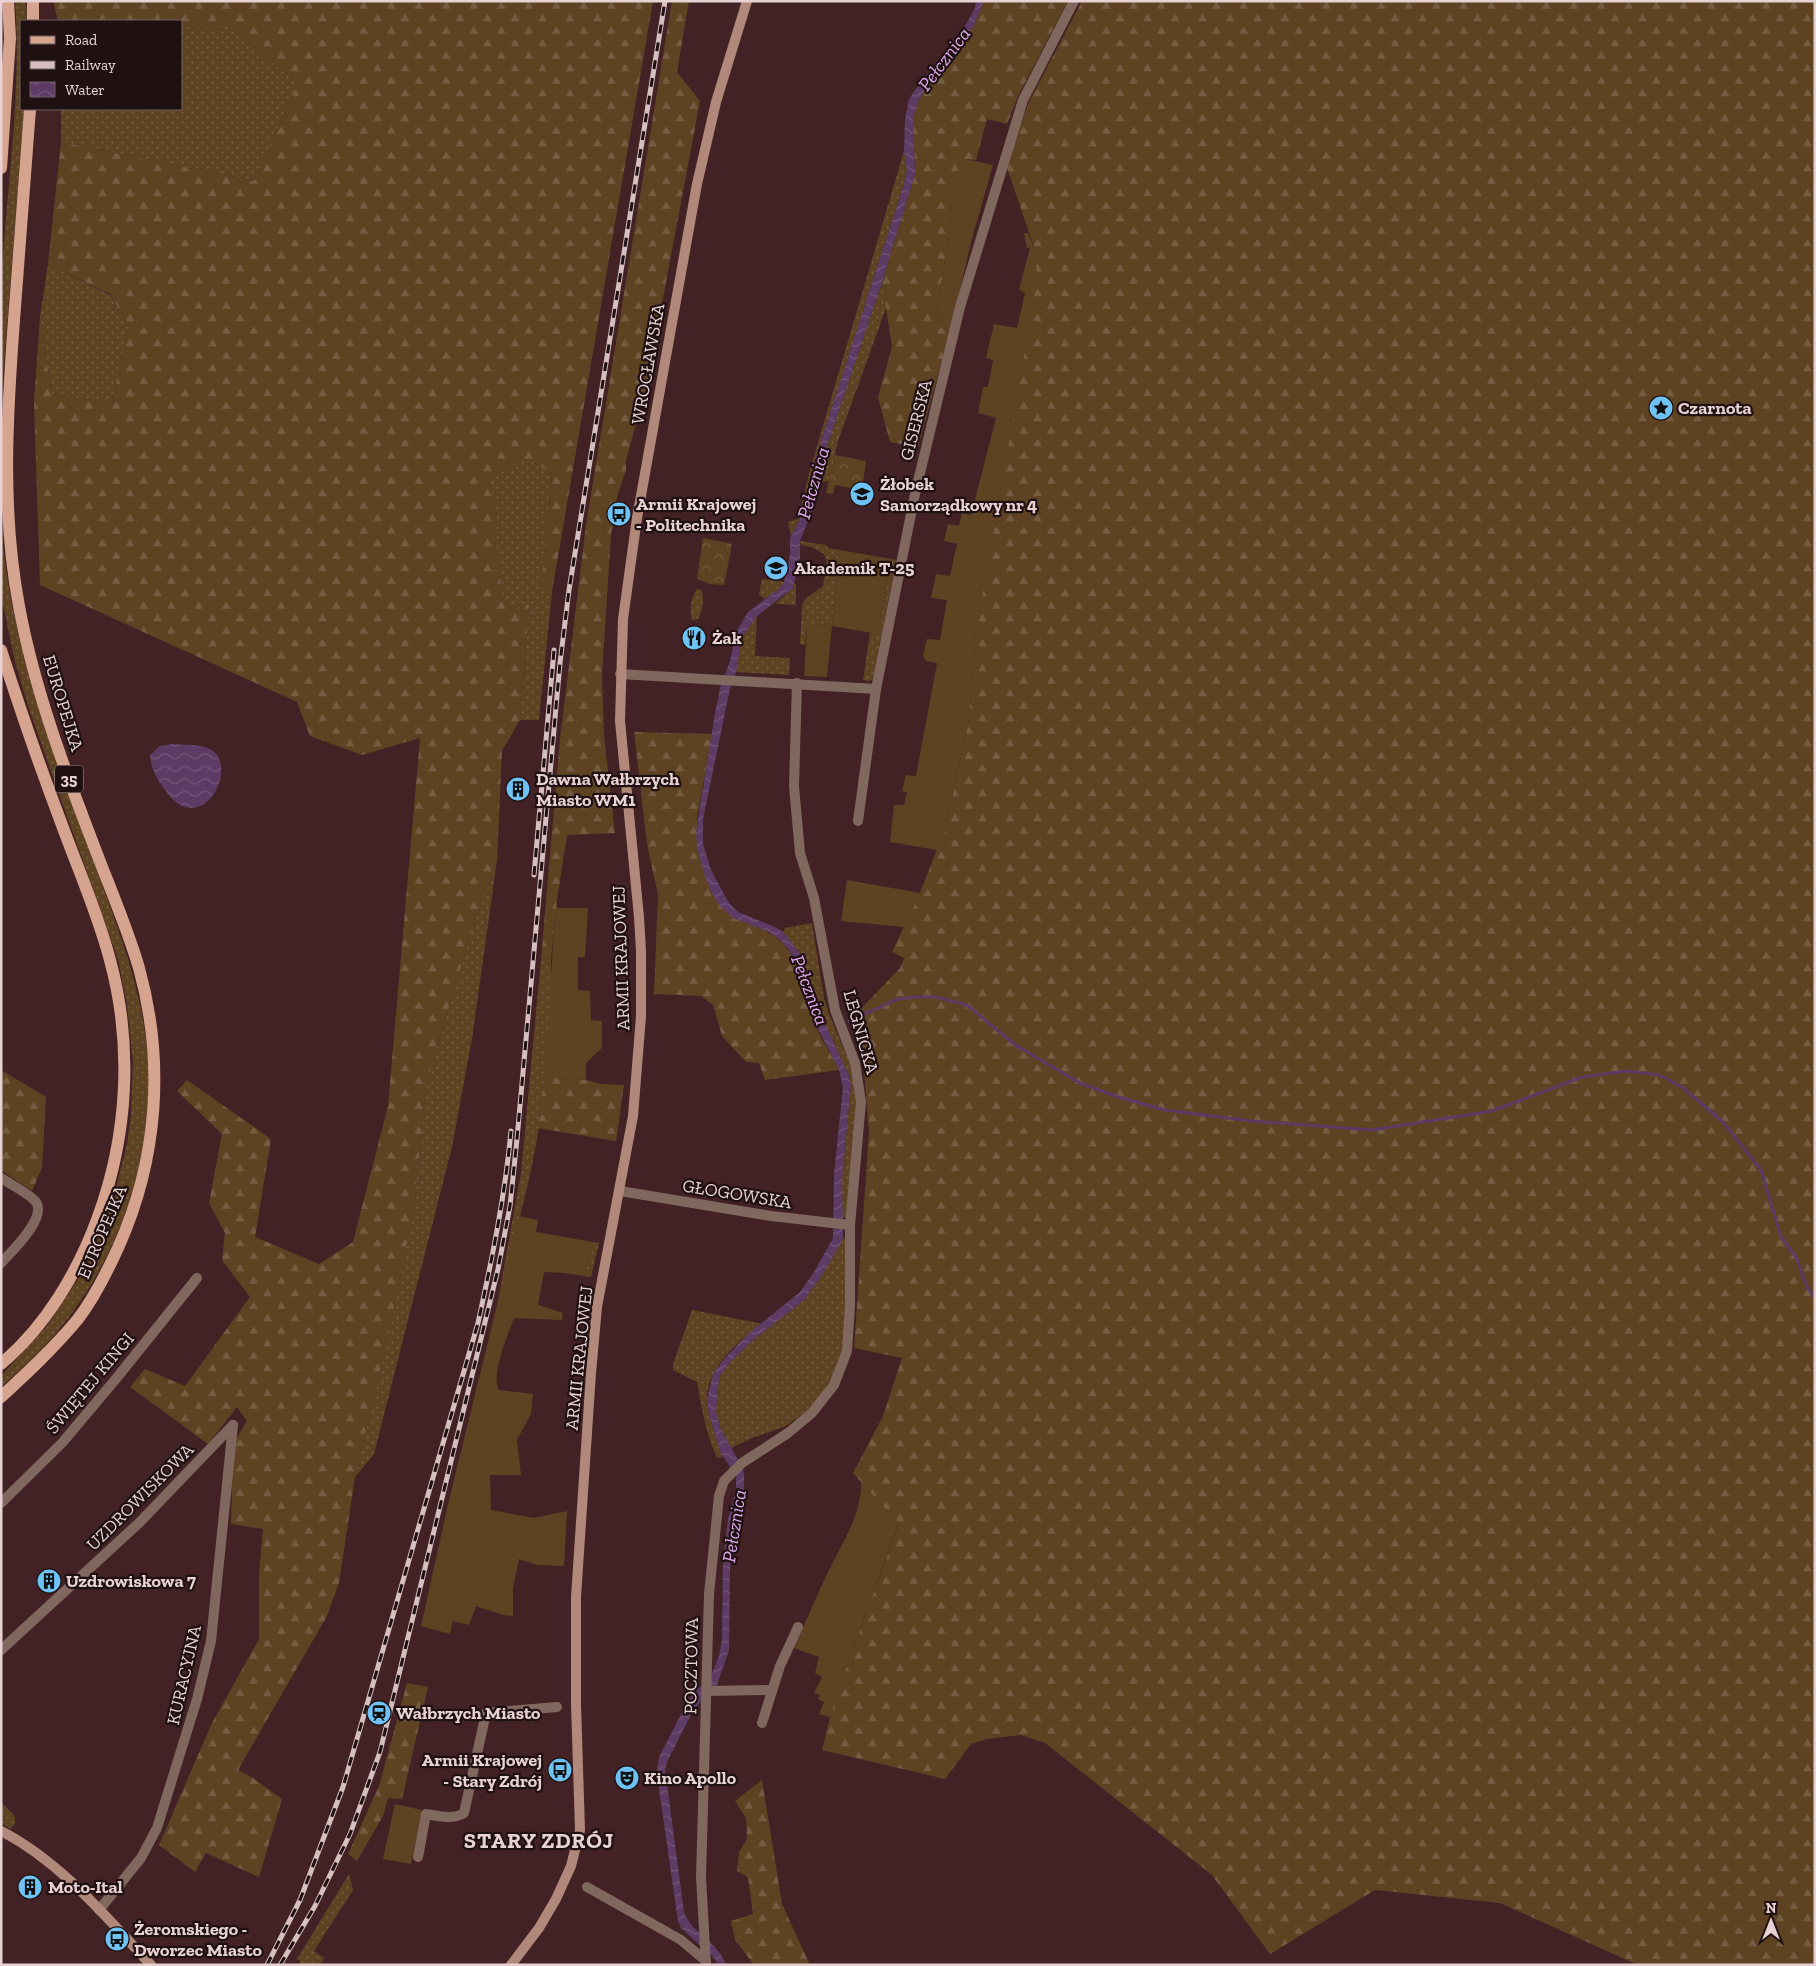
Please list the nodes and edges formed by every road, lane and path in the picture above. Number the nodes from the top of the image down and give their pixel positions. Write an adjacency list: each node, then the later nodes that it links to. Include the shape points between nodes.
1 (8, 1): 7 (main road, via 10,38)
2 (33, 1): 5 (main road)
3 (747, 1): 9 (main road, WROCŁAWSKA, via 712,119 690,217 630,559)
4 (1074, 1): 11 (street, GISERSKA, via 1023,100 960,307 915,494)
5 (33, 20)
6 (30, 110): 20 (main road, EUROPEJKA / 35, via 6,464 9,532 18,605 35,677 63,764 139,968 153,1034 156,1080 151,1139 143,1180 130,1220 103,1280 61,1338)
7 (1, 168)
8 (1, 650): 19 (main road, EUROPEJKA / 35, via 110,960 124,1039 125,1082 120,1137 105,1198 86,1250 40,1323)
9 (620, 674): 10 (street); 12 (main road, WROCŁAWSKA)
10 (797, 684): 11 (street); 16 (street, LEGNICKA, via 794,786 800,853 814,898 835,1010 855,1063 862,1102)
11 (876, 688): 13 (street, GISERSKA)
12 (621, 738): 15 (main road, ARMII KRAJOWEJ, via 636,885 641,975 633,1116)
13 (858, 822)
14 (1, 1178): 17 (street, via 35,1201 38,1208 37,1220)
15 (620, 1191): 16 (street, GŁOGOWSKA); 36 (main road, ARMII KRAJOWEJ, via 594,1332 578,1571 576,1704 580,1830 571,1866 556,1899 544,1922)
16 (850, 1226): 21 (street, LEGNICKA, via 847,1351 834,1385)
17 (1, 1263)
18 (197, 1278): 23 (street, ŚWIĘTEJ KINGI, via 62,1443)
19 (1, 1364)
20 (1, 1396)
21 (812, 1413): 27 (street, POCZTOWA, via 742,1463 724,1481 719,1496 709,1594)
22 (233, 1426): 25 (street, UZDROWISKOWA, via 140,1522); 33 (street, KURACYJNA, via 211,1641 198,1699 154,1837)
23 (1, 1503)
24 (798, 1627): 26 (street)
25 (1, 1650)
26 (772, 1690): 27 (street, via 718,1691); 29 (street)
27 (707, 1696): 34 (street, POCZTOWA, via 701,1878)
28 (557, 1707): 31 (street, via 486,1713 464,1813 449,1817 426,1814)
29 (762, 1723)
30 (1, 1831): 33 (main road, via 64,1876)
31 (418, 1857)
32 (587, 1887): 34 (street, via 681,1940)
33 (99, 1910): 35 (main road)
34 (706, 1960)
35 (151, 1965)
36 (511, 1965)

